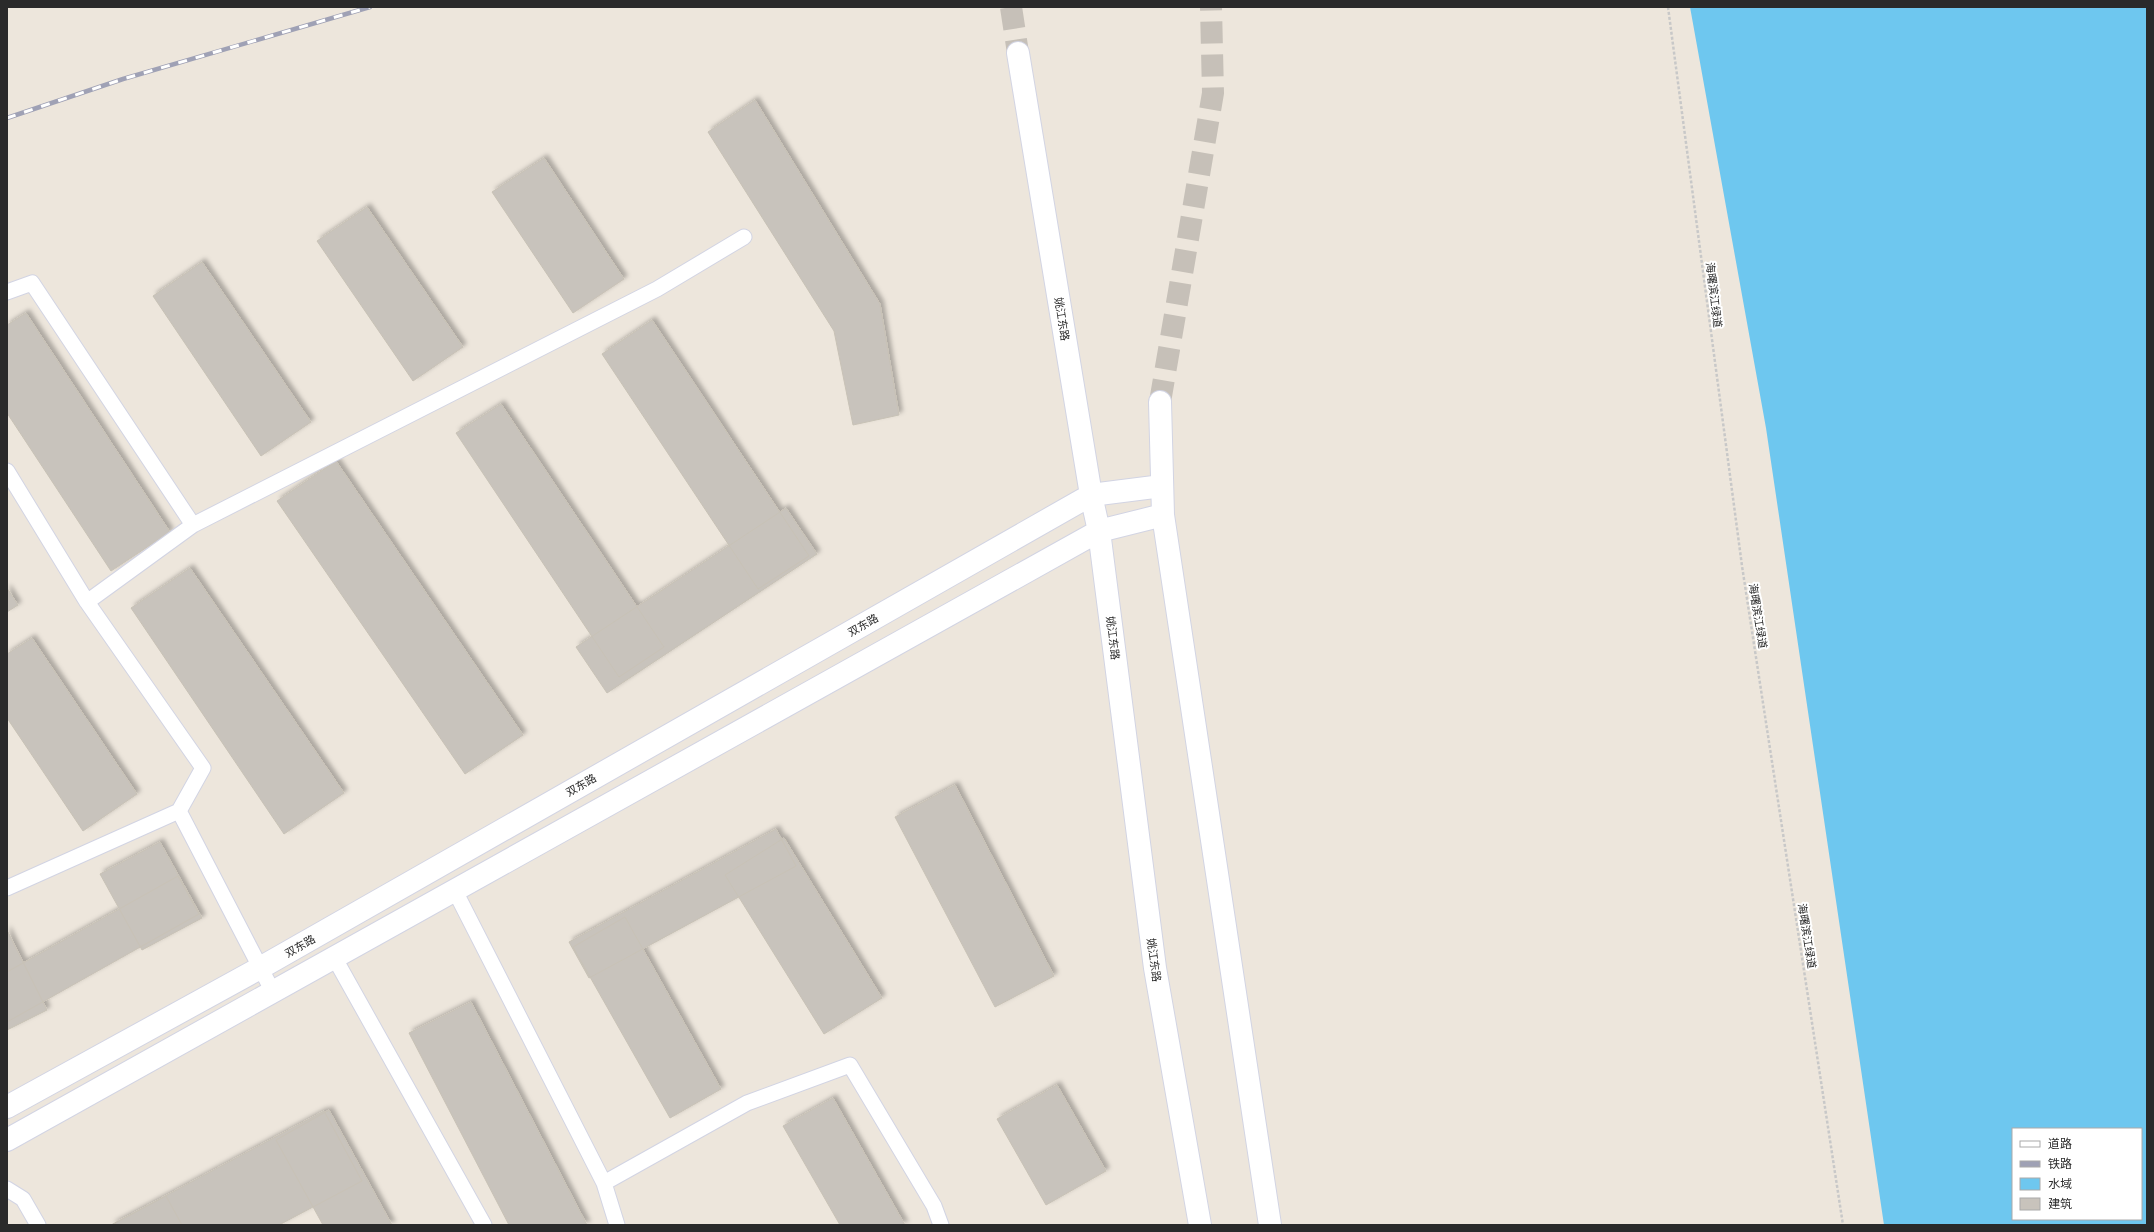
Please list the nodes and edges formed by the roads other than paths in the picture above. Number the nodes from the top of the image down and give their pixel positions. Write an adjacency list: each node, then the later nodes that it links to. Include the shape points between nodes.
1 (1018, 53): 7 (main road, 姚江东路)
2 (744, 237): 9 (lane, via 657,289)
3 (7, 292): 9 (lane, via 32,283)
4 (1160, 402): 6 (main road)
5 (7, 471): 11 (lane)
6 (1162, 486): 7 (main road, 双东路); 8 (main road)
7 (1091, 494): 10 (main road, 姚江东路); 16 (main road, 双东路)
8 (1163, 515): 10 (main road); 27 (main road)
9 (194, 524): 11 (lane)
10 (1099, 531): 14 (main road); 26 (main road, 姚江东路, via 1155,968)
11 (87, 602): 12 (lane, via 203,768)
12 (179, 811): 13 (lane); 16 (lane)
13 (7, 888)
14 (455, 891): 15 (main road); 20 (lane)
15 (334, 957): 17 (main road); 23 (lane)
16 (260, 968): 17 (lane); 18 (main road, 双东路)
17 (272, 992): 19 (main road)
18 (7, 1108)
19 (7, 1140)
20 (604, 1183): 24 (lane); 25 (lane, via 747,1103 850,1065 934,1206)
21 (7, 1189): 22 (lane, via 23,1199)
22 (38, 1225)
23 (484, 1225)
24 (617, 1225)
25 (941, 1225)
26 (1200, 1225)
27 (1270, 1225)

